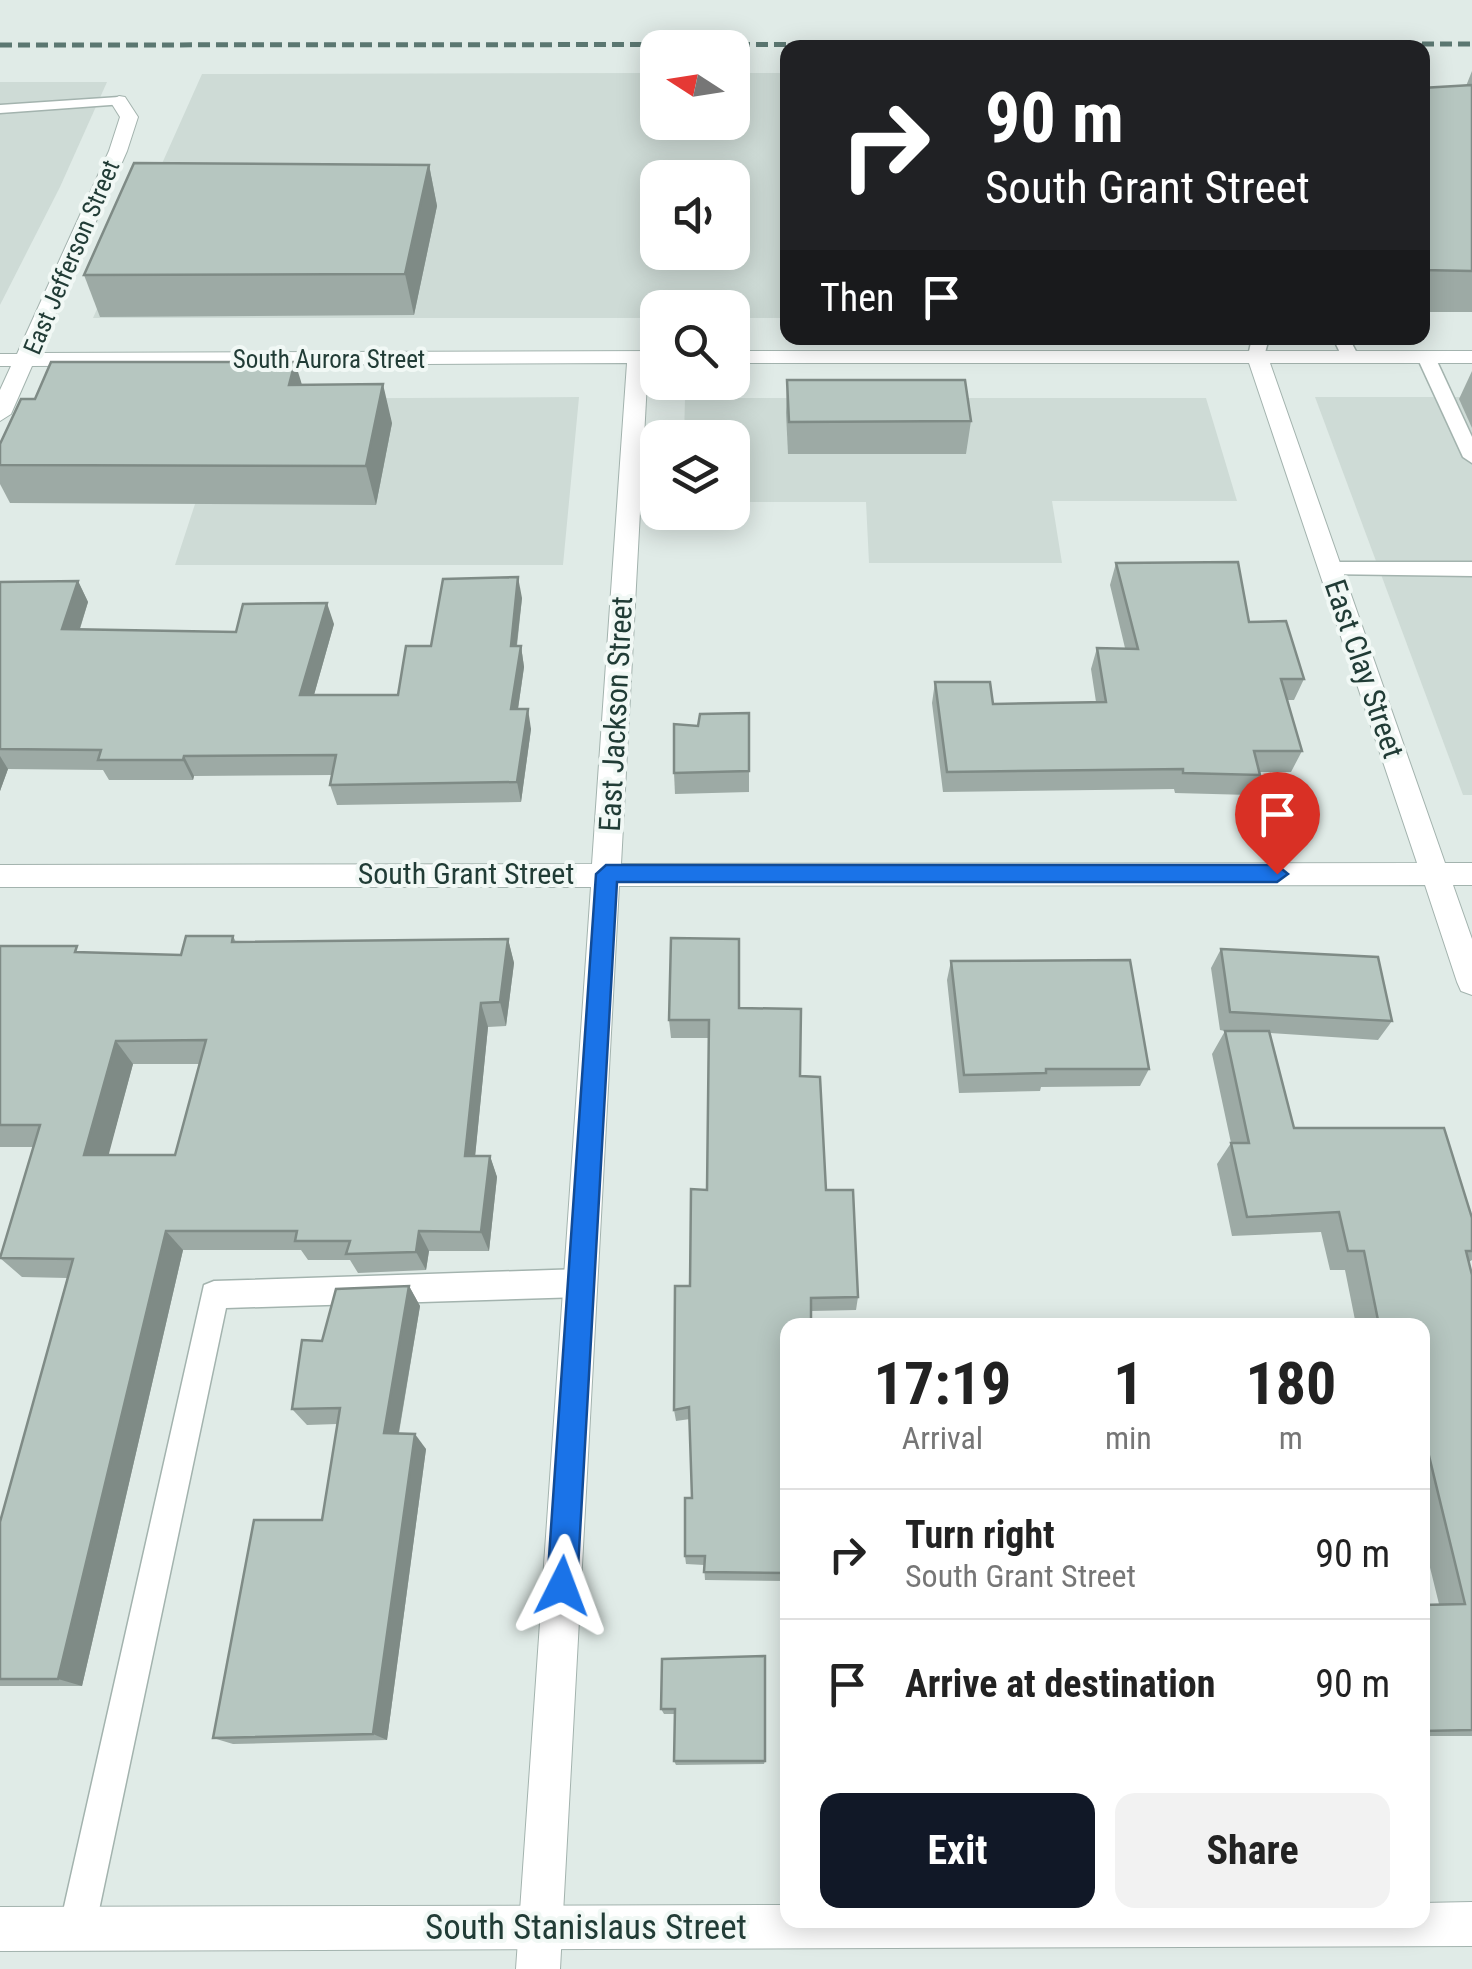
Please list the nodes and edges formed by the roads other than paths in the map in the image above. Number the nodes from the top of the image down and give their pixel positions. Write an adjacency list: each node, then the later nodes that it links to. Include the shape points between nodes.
1 (119, 101): 2 (lane); 10 (street, East Jefferson Street, via 130,117)
2 (0, 109)
3 (1258, 347): 4 (street); 6 (street); 15 (street, East Clay Street)
4 (1346, 347): 7 (street)
5 (640, 357): 10 (street, South Aurora Street)
6 (750, 357)
7 (1426, 357): 8 (street); 13 (lane)
8 (1472, 357)
9 (0, 360): 10 (street, South Aurora Street)
10 (28, 360): 12 (street, East Jefferson Street)
11 (645, 400): 16 (street, East Jackson Street)
12 (0, 414)
13 (1472, 457)
14 (1472, 568): 15 (lane)
15 (1330, 569): 17 (street, East Clay Street)
16 (606, 874): 17 (street, South Grant Street); 19 (street, South Grant Street); 21 (street, East Jackson Street)
17 (1434, 874): 18 (street, South Grant Street); 20 (street, East Clay Street)
18 (1472, 874)
19 (0, 876)
20 (1472, 982)
21 (581, 1283): 25 (lane, via 214,1295); 27 (street, East Jackson Street)
22 (1472, 1924): 23 (street, South Stanislaus Street)
23 (1430, 1925)
24 (0, 1928): 25 (street, South Stanislaus Street)
25 (77, 1928): 27 (street, South Stanislaus Street)
26 (1317, 1928): 27 (street, South Stanislaus Street)
27 (540, 1948)

